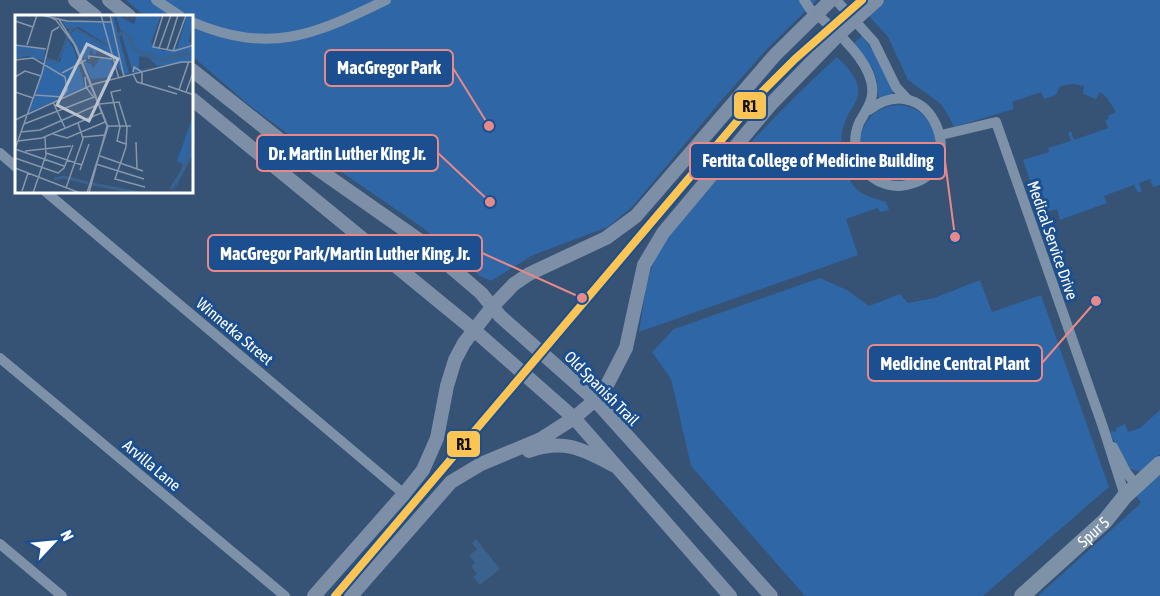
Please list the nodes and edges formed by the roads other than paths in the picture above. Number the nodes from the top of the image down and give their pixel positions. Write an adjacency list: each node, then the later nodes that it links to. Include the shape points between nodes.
1 (75, 0): 10 (main road)
2 (109, 0): 11 (main road)
3 (156, 0): 12 (street)
4 (386, 0): 14 (street, via 325,29 286,39 243,38)
5 (804, 0): 9 (street)
6 (831, 0): 9 (main road)
7 (836, 0): 13 (street)
8 (877, 0): 13 (main road)
9 (816, 13): 15 (street); 24 (main road, via 636,216 606,238 529,274)
10 (94, 15)
11 (128, 15)
12 (178, 15)
13 (855, 20): 15 (main road); 17 (street, via 874,42 896,87)
14 (194, 22)
15 (838, 35): 19 (street, via 869,74); 27 (main road, via 771,104 652,249 644,265 626,348)
16 (194, 72): 24 (main road, Old Spanish Trail, via 309,164 419,240)
17 (908, 100): 19 (street, via 894,99); 20 (street, via 929,112)
18 (194, 101): 25 (main road)
19 (869, 110): 20 (street, via 856,132 856,152 865,171 881,183 912,184 929,173 940,156)
20 (941, 135): 32 (street, Medical Service Drive, via 996,122 1106,436 1126,472)
21 (0, 153): 22 (street)
22 (15, 166)
23 (48, 194): 33 (street, Winnetka Street)
24 (492, 307): 25 (main road); 27 (main road, Old Spanish Trail)
25 (474, 330): 28 (main road); 33 (main road, via 451,373 430,454)
26 (0, 358): 36 (street, Arvilla Lane)
27 (595, 400): 28 (main road); 40 (main road, Old Spanish Trail)
28 (574, 418): 29 (main road, via 531,445); 31 (main road)
29 (481, 464): 31 (main road, via 489,465 535,449 572,446); 38 (main road, via 456,478 437,496)
30 (1160, 464): 32 (highway, Spur 5 / Spur 5)
31 (622, 470): 39 (main road)
32 (1130, 490): 41 (highway, Spur 5 / Spur 5, via 1105,521)
33 (404, 494): 37 (main road)
34 (0, 544): 35 (street)
35 (62, 596)
36 (285, 596)
37 (314, 596)
38 (351, 596)
39 (730, 596)
40 (771, 596)
41 (1022, 596)

